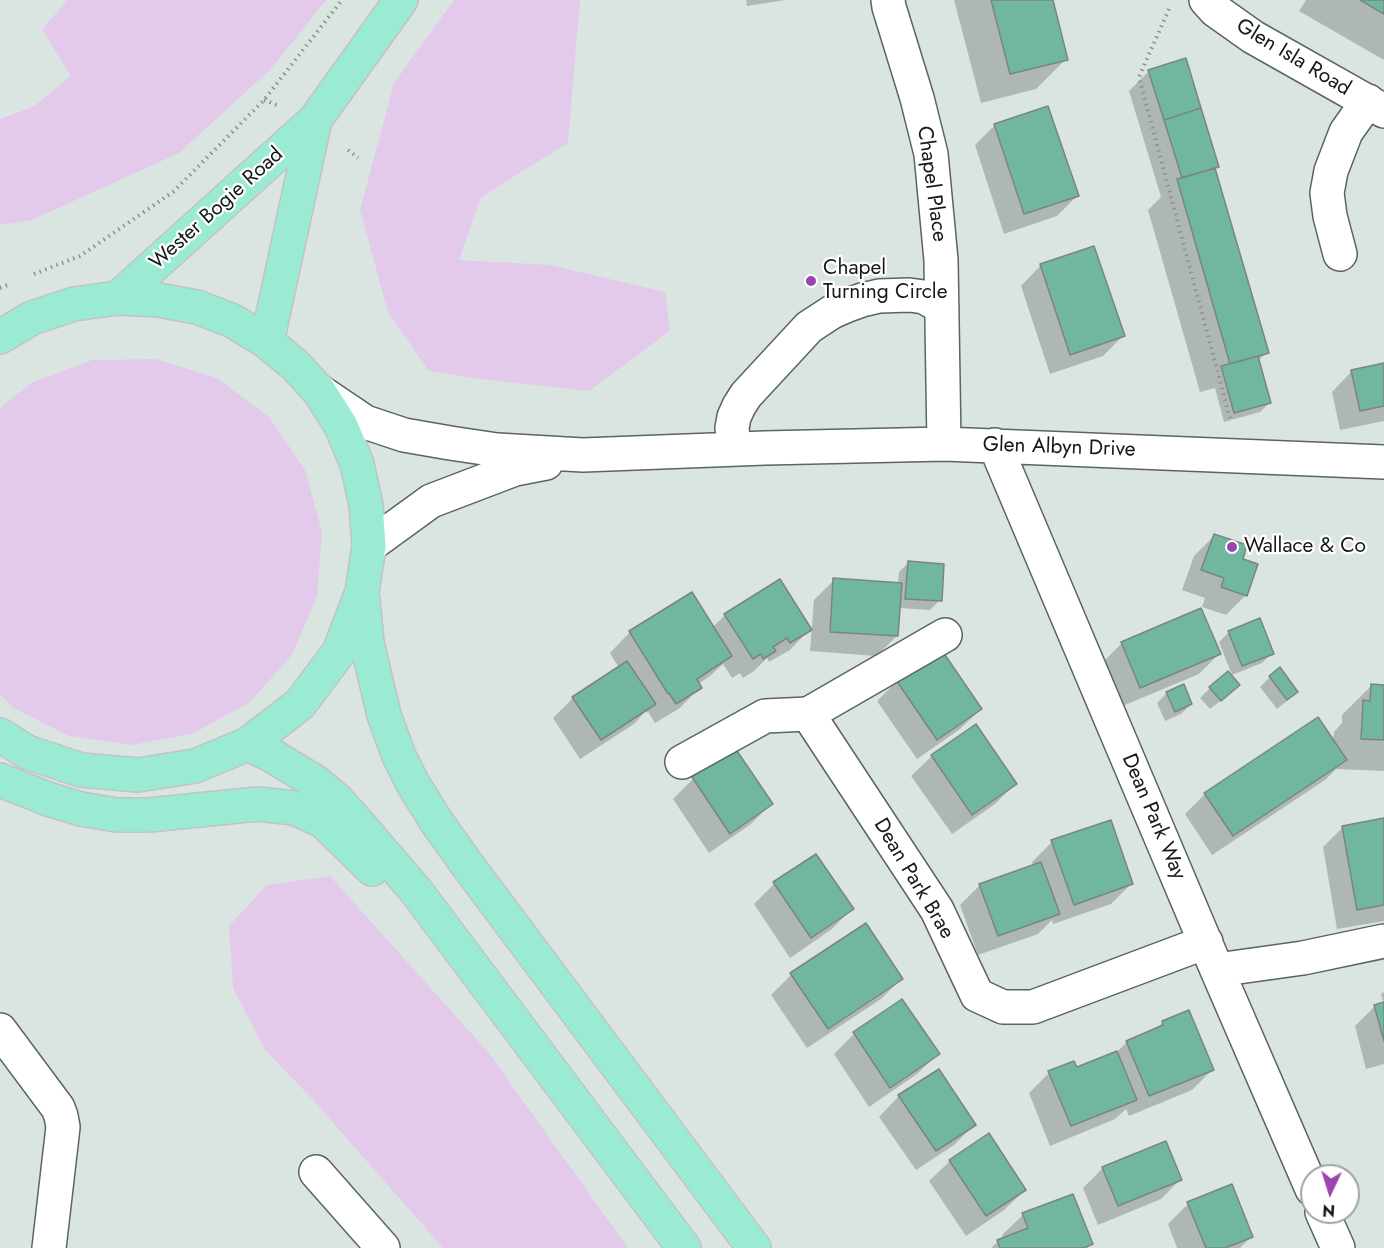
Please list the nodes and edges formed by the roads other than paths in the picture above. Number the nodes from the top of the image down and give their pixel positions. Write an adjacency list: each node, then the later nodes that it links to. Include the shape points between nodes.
1 (401, 0): 5 (main road, Wester Bogie Road)
2 (888, 0): 8 (street, Chapel Place, via 931,154)
3 (1206, 0): 4 (street, Glen Isla Road, via 1253,36)
4 (1376, 106): 6 (street, via 1346,132 1331,171 1327,193)
5 (315, 120): 7 (main road, Wester Bogie Road); 10 (main road, Wester Bogie Road)
6 (1340, 254)
7 (118, 298): 9 (main road, via 74,304 32,318); 10 (main road, via 197,307 233,321)
8 (942, 307): 12 (street, Chapel Place); 14 (street, via 924,297 879,296 832,312 809,327 739,406 732,428)
9 (0, 336)
10 (267, 342): 11 (main road)
11 (319, 391): 15 (street, via 364,422 404,435 497,450); 17 (main road, via 341,426 357,464)
12 (944, 444): 13 (street, Glen Albyn Drive); 14 (street, Glen Albyn Drive)
13 (995, 445): 16 (street, Glen Albyn Drive); 26 (street, Dean Park Way)
14 (734, 449): 15 (street, Glen Albyn Drive)
15 (583, 455): 17 (street, via 515,469 431,501)
16 (1384, 462)
17 (369, 546): 18 (main road)
18 (362, 592): 22 (main road, via 339,652 300,704); 35 (main road, via 367,643 384,716 413,784 468,866)
19 (945, 635): 20 (street)
20 (808, 714): 23 (street, via 765,716); 26 (street, Dean Park Brae, via 937,910 977,995 1003,1007 1034,1007)
21 (0, 735): 22 (main road, via 27,752 81,770 138,775 195,766)
22 (248, 744): 27 (main road, via 317,783 336,799 416,891)
23 (682, 762)
24 (0, 780): 27 (main road, via 48,800 117,815 258,804 307,813 348,845)
25 (1384, 941): 26 (street, Dean Park Brae, via 1303,958)
26 (1211, 956): 29 (street, Dean Park Way)
27 (477, 974): 34 (main road)
28 (0, 1030): 33 (street, via 61,1116)
29 (1301, 1164)
30 (315, 1172): 32 (street)
31 (1327, 1224): 36 (street)
32 (370, 1243)
33 (49, 1248)
34 (684, 1248)
35 (754, 1248)
36 (1338, 1248)

